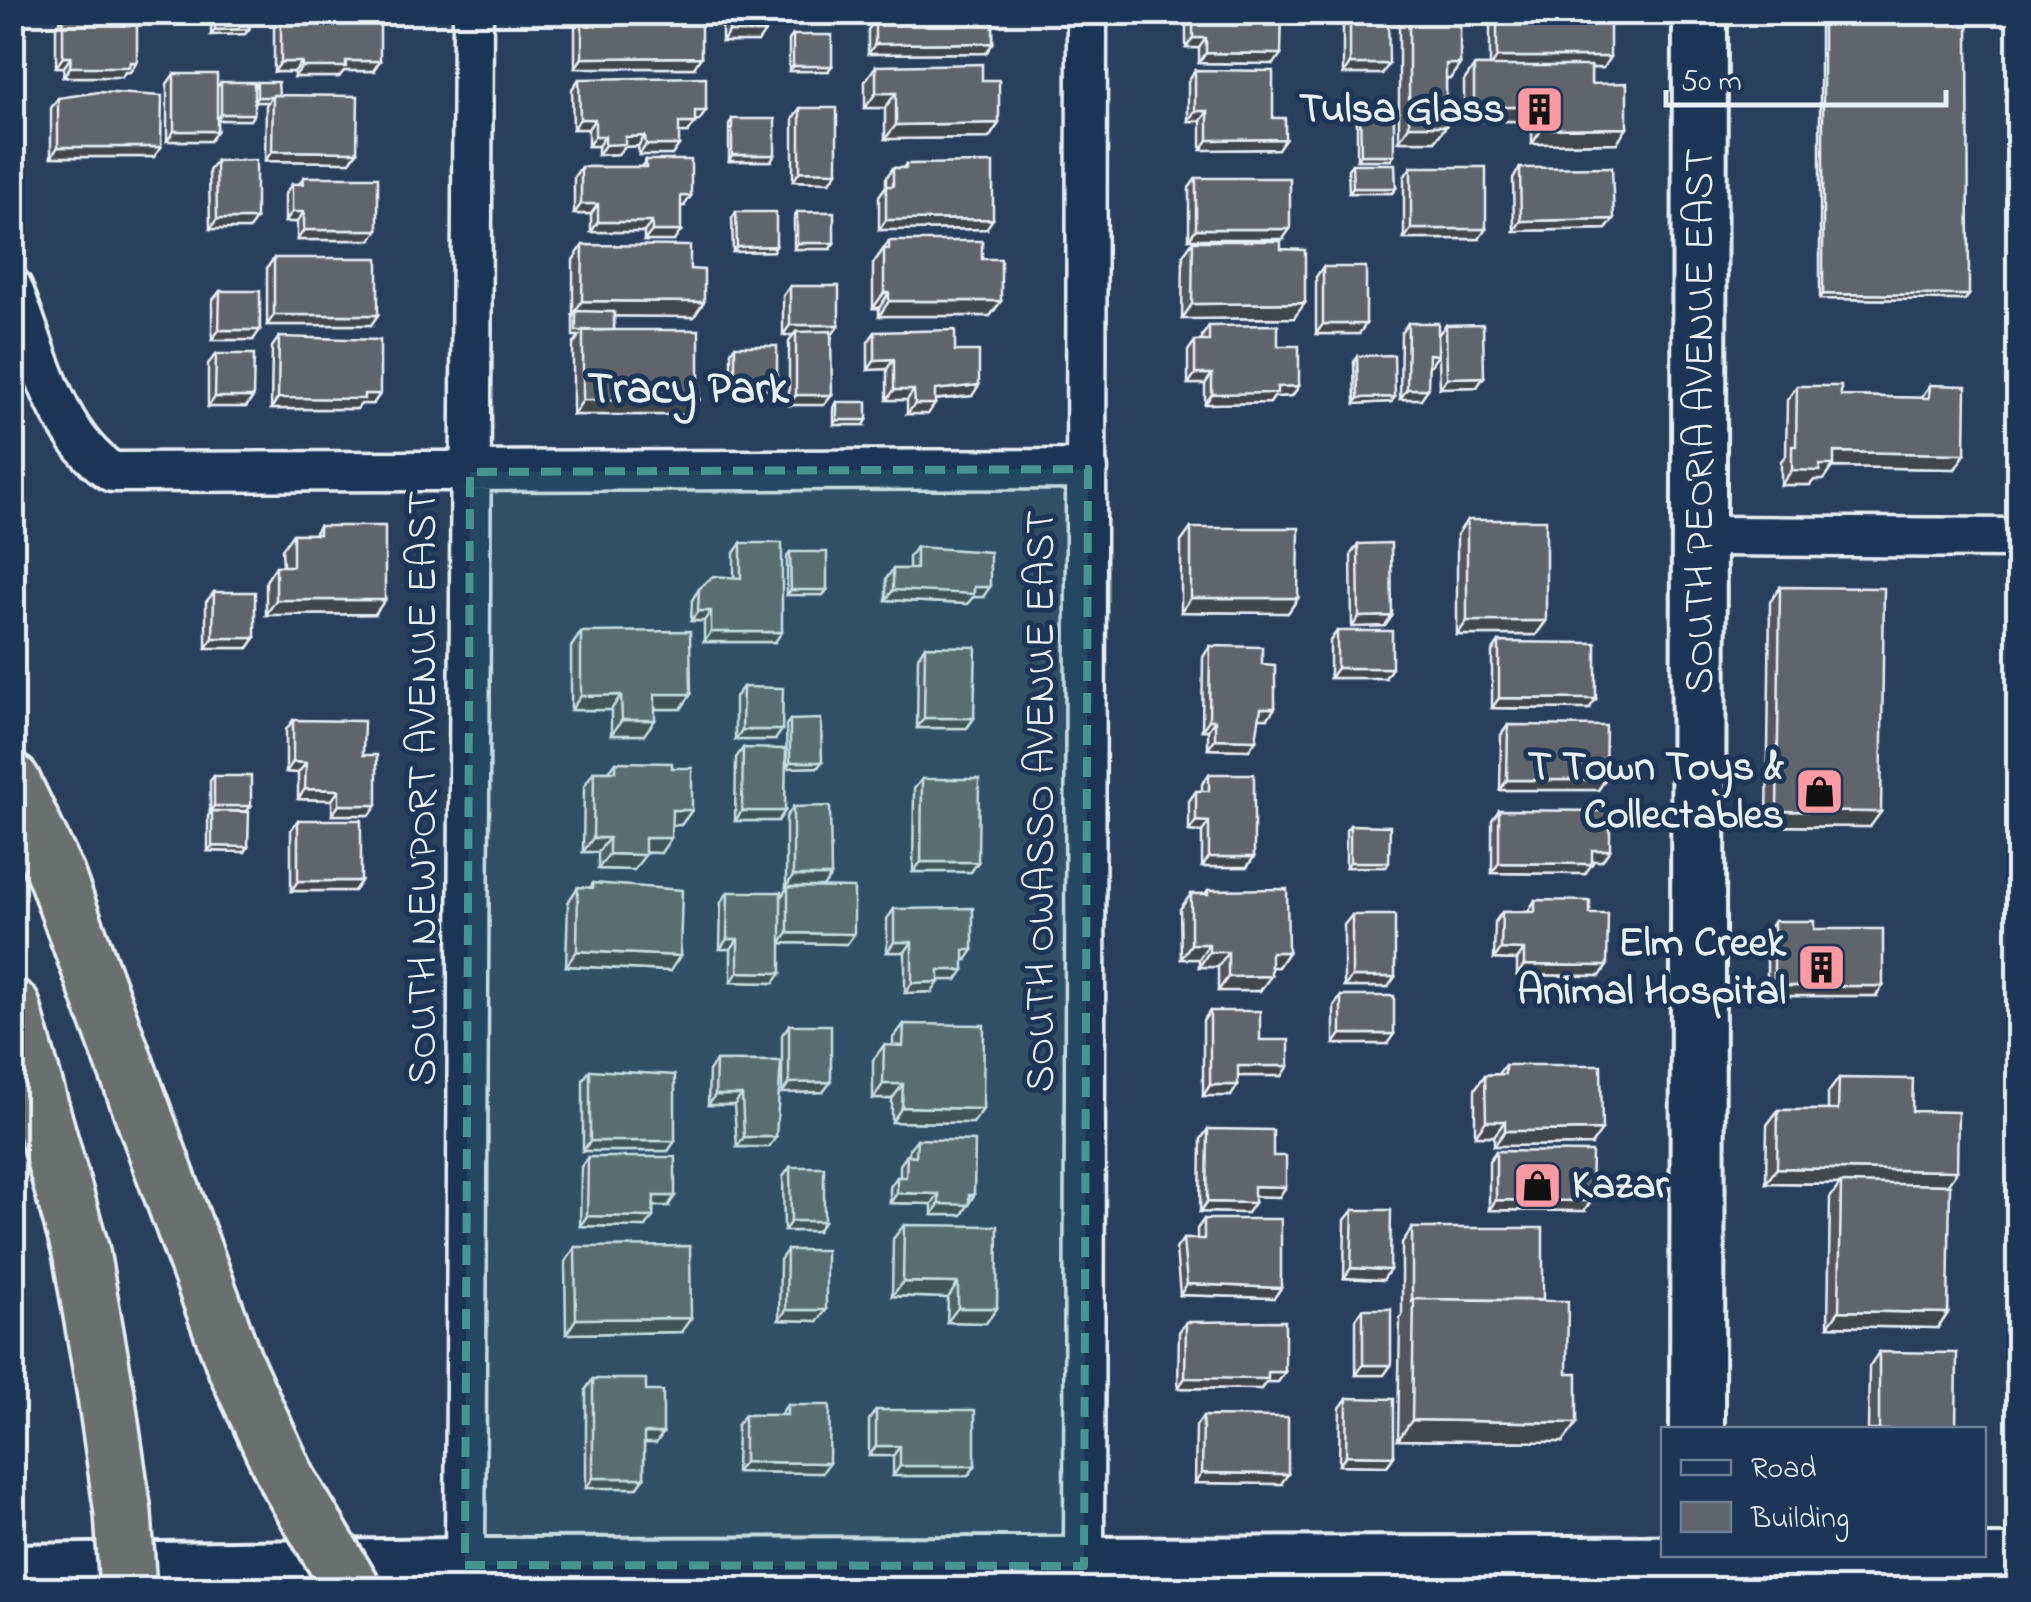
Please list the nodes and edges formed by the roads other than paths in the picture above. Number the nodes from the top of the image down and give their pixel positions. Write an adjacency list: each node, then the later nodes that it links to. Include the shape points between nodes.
1 (473, 12): 6 (street, SOUTH NEWPORT AVENUE EAST)
2 (1087, 12): 5 (street, SOUTH OWASSO AVENUE EAST)
3 (1700, 12): 7 (street, SOUTH PEORIA AVENUE EAST)
4 (12, 288): 6 (street, via 72,433 91,459 112,472)
5 (1088, 469): 6 (street); 16 (street, SOUTH OWASSO AVENUE EAST)
6 (470, 472): 13 (street, SOUTH NEWPORT AVENUE EAST)
7 (1702, 536): 8 (street); 11 (street, SOUTH PEORIA AVENUE EAST)
8 (2018, 538)
9 (12, 782): 18 (highway, bridge, via 56,876 234,1365 288,1481)
10 (12, 1007): 17 (highway, bridge, via 81,1252 124,1514)
11 (1697, 1427)
12 (2018, 1562): 14 (street)
13 (463, 1565): 15 (street); 16 (street)
14 (1694, 1569): 16 (street)
15 (12, 1571)
16 (1084, 1578)
17 (128, 1590)
18 (353, 1590)

